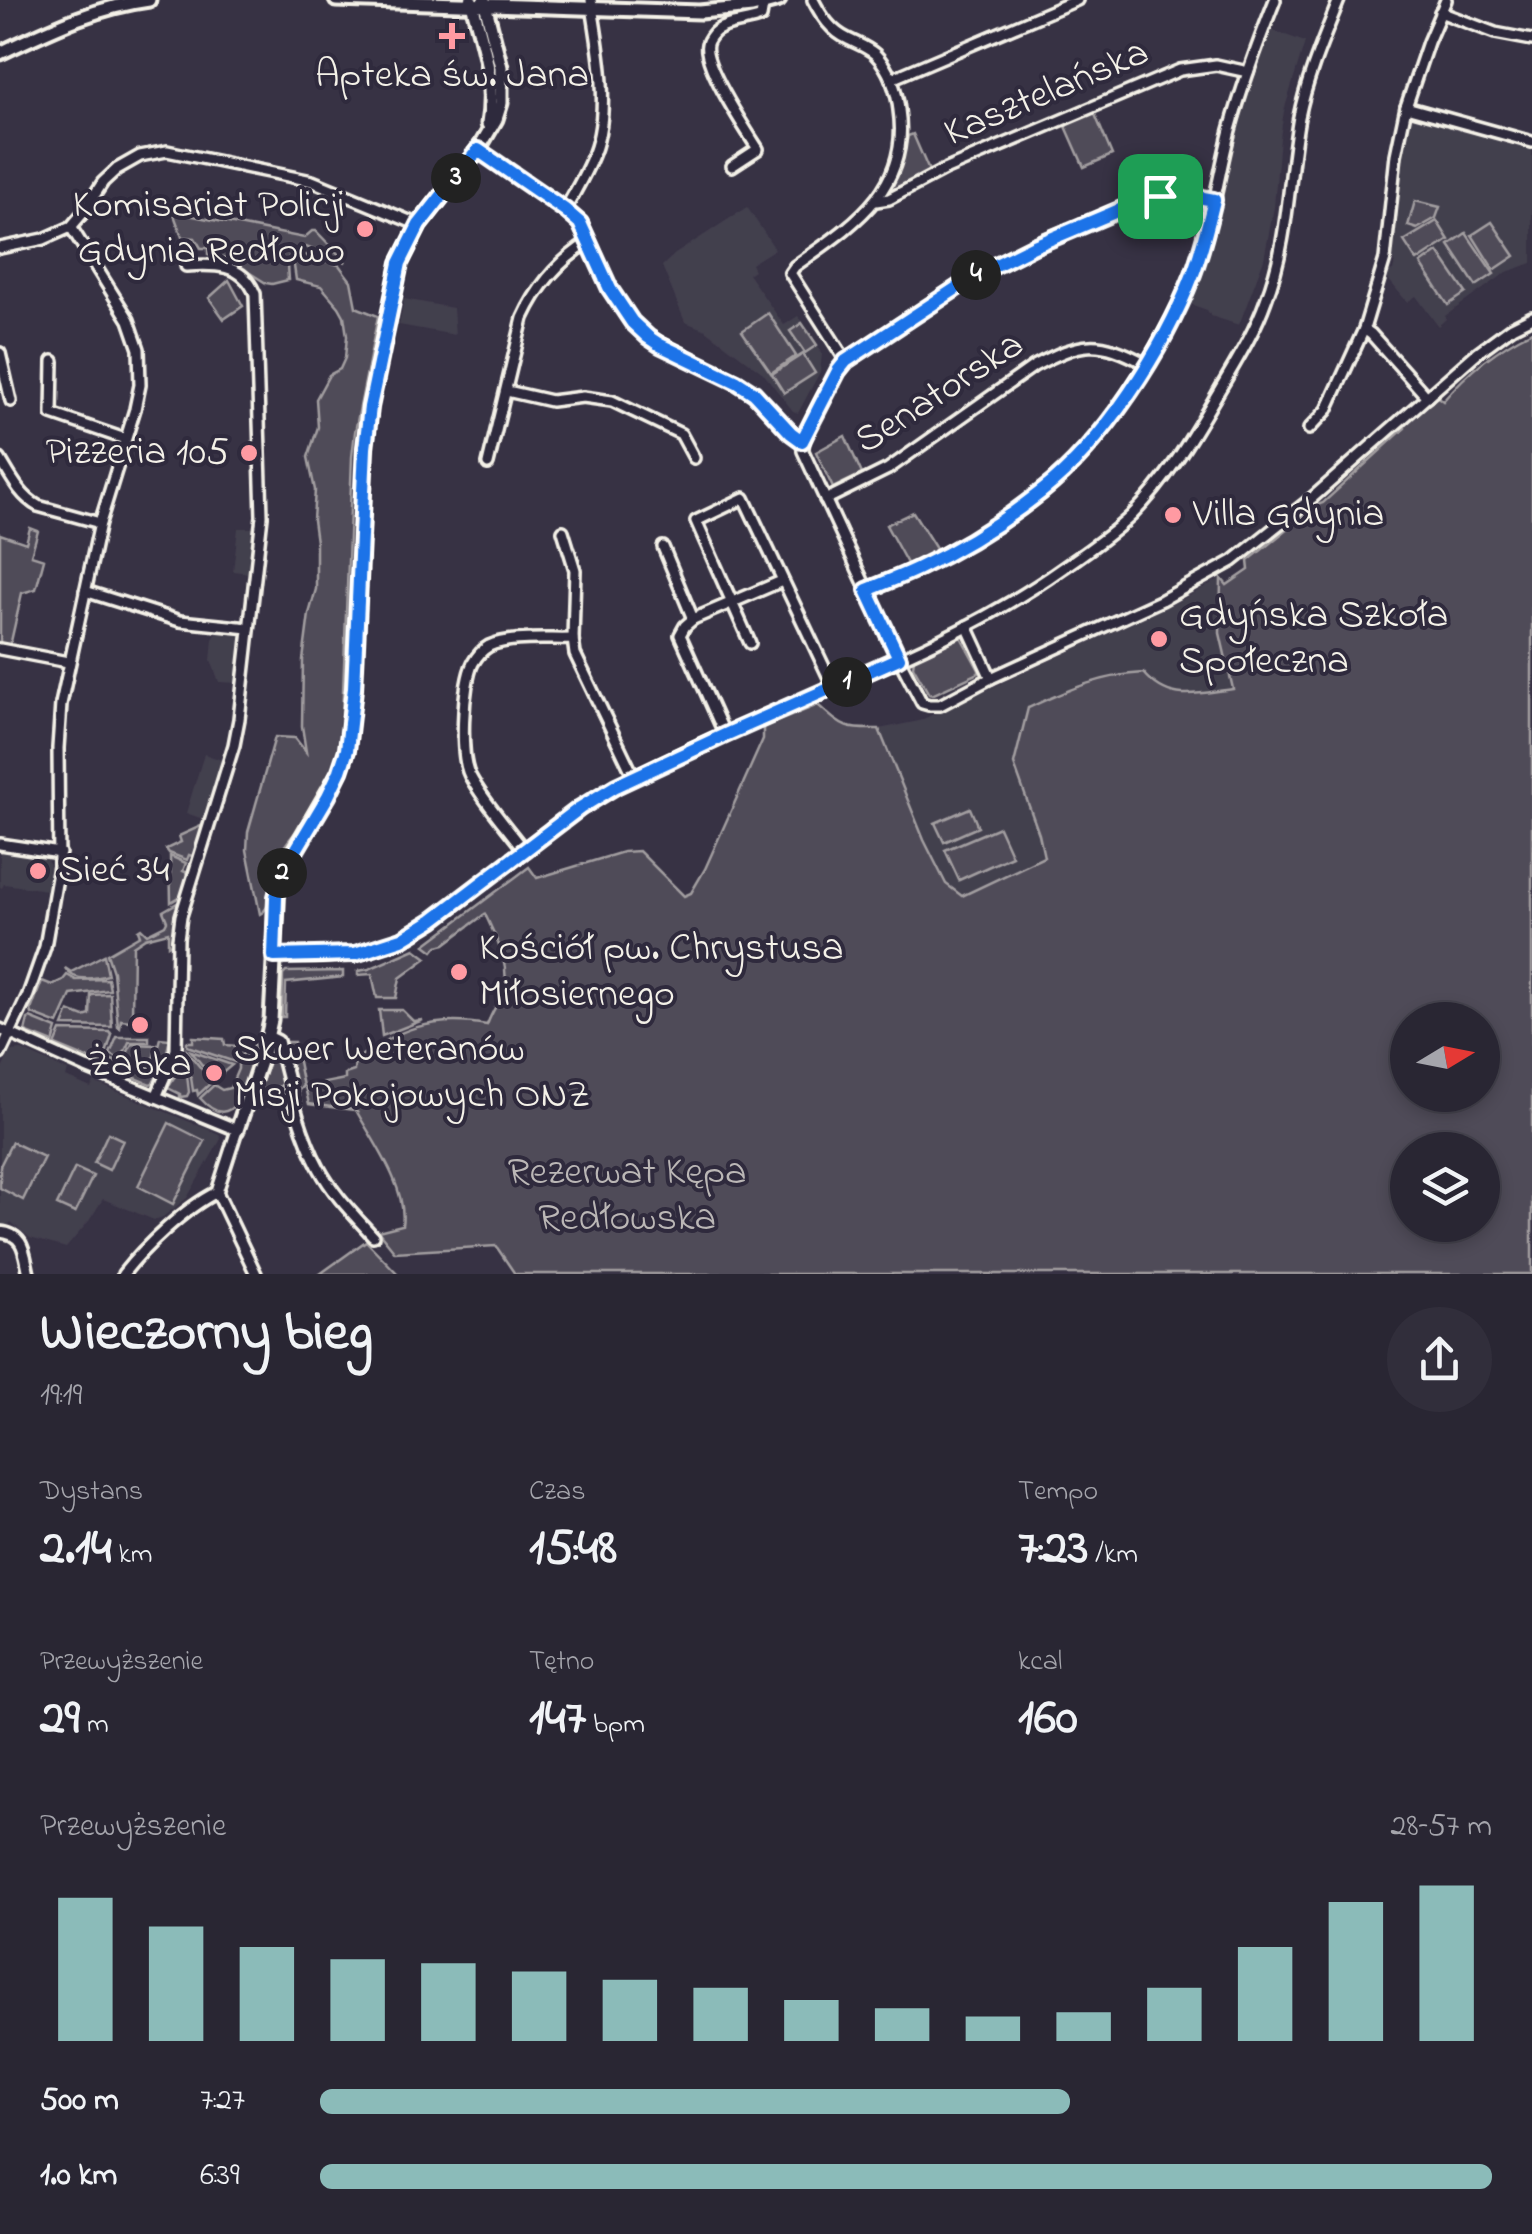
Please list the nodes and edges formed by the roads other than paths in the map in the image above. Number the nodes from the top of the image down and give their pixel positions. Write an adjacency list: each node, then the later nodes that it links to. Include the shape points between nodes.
1 (149, 0): 16 (street, via 80,16)
2 (336, 0): 9 (street)
3 (779, 0): 13 (street)
4 (813, 0): 18 (street, via 833,30 877,56)
5 (1077, 0): 18 (street)
6 (1274, 0): 17 (street)
7 (1339, 0): 55 (street, via 1301,108 1283,244 1266,302 1188,444 1110,533 1035,588)
8 (1446, 0): 14 (street)
9 (438, 2): 10 (street)
10 (478, 2): 11 (street); 21 (street, via 492,102)
11 (592, 4): 12 (street); 25 (street, via 601,88 598,139)
12 (701, 6): 13 (street)
13 (763, 6): 22 (street, via 761,17 720,29 707,44 723,90 758,150)
14 (1440, 12): 15 (street); 19 (street)
15 (1532, 40)
16 (0, 53)
17 (1248, 72): 23 (street); 24 (street, Kasztelańska, via 1216,66 1180,70)
18 (891, 79): 24 (street, via 902,137)
19 (1406, 106): 20 (street); 32 (street, via 1385,259)
20 (1532, 142)
21 (478, 150): 25 (street); 26 (street)
22 (732, 166)
23 (1214, 200): 34 (street, via 1148,198 1051,238 978,274); 36 (street, via 1183,297)
24 (876, 201): 34 (street, via 790,272)
25 (565, 210): 28 (street)
26 (419, 225): 27 (street, via 312,181 168,151 116,168); 69 (street, via 400,263 370,407 347,750 283,872)
27 (70, 227): 29 (street); 41 (street, via 129,320 139,349 140,385)
28 (589, 242): 37 (street, via 552,271 533,297); 42 (street, via 616,298 648,337 754,393)
29 (0, 248)
30 (186, 266): 56 (street, via 226,266 255,294 263,505)
31 (1532, 317): 38 (street, via 1505,331)
32 (1364, 329): 38 (street); 40 (street, via 1324,415)
33 (0, 353): 39 (street)
34 (846, 361): 42 (street)
35 (54, 362): 41 (street, via 52,414)
36 (1146, 364): 46 (street, Senatorska, via 1096,344 1051,356 888,468); 51 (street, via 1099,434 1040,493 961,545)
37 (507, 392): 43 (street, via 551,401 612,401 681,434); 45 (street)
38 (1426, 397): 62 (street, via 1233,561)
39 (11, 401)
40 (1309, 429)
41 (125, 439): 47 (street)
42 (802, 441): 46 (street)
43 (694, 458)
44 (0, 459): 47 (street, via 30,502)
45 (488, 464)
46 (825, 500): 51 (street)
47 (100, 523): 52 (street)
48 (563, 531): 57 (street, via 575,570)
49 (663, 547): 54 (street)
50 (782, 581): 53 (street); 53 (street, via 744,498 696,520); 63 (street)
51 (867, 590): 60 (street)
52 (85, 591): 56 (street, via 180,621); 61 (street)
53 (733, 603): 54 (street); 58 (street)
54 (693, 620): 64 (street, via 680,636)
55 (967, 626): 60 (street); 62 (street)
56 (249, 628): 73 (street, via 234,745 180,922 176,1050)
57 (572, 639): 65 (street); 67 (street, via 492,645 470,670 466,766)
58 (750, 642)
59 (0, 649): 61 (street)
60 (899, 658): 62 (street, via 929,705); 63 (street)
61 (68, 662): 68 (street, via 58,729)
62 (991, 678)
63 (834, 688): 64 (street)
64 (725, 735): 65 (street)
65 (634, 777): 67 (street)
66 (0, 844): 68 (street)
67 (524, 850): 69 (street, via 422,927 384,946 355,954)
68 (60, 854): 70 (street, via 45,947 28,996)
69 (274, 956): 71 (street)
70 (5, 1032): 72 (street); 73 (street)
71 (268, 1036): 74 (street); 77 (street, via 278,1041 320,1169)
72 (0, 1054)
73 (156, 1097): 74 (street)
74 (237, 1130): 75 (street)
75 (217, 1192): 79 (street, via 155,1239); 80 (street)
76 (0, 1232): 78 (street, via 20,1242)
77 (373, 1236)
78 (29, 1274)
79 (124, 1274)
80 (256, 1274)

